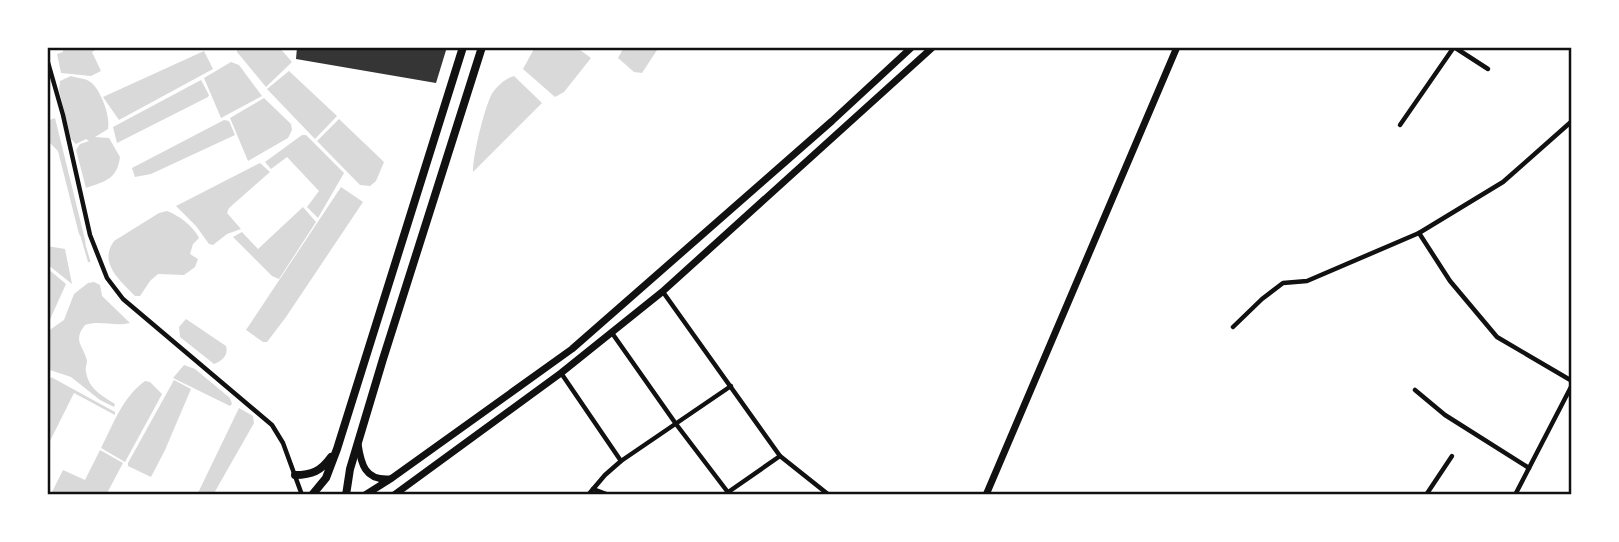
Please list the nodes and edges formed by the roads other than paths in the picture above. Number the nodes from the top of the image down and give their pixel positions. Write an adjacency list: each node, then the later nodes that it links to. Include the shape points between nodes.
1 (463, 47): 23 (highway)
2 (482, 47): 22 (highway)
3 (912, 47): 9 (main road)
4 (933, 47): 12 (main road)
5 (1177, 47): 40 (main road)
6 (1454, 47): 8 (street); 11 (street)
7 (47, 60): 28 (street, via 103,272 123,299 272,425)
8 (1488, 69)
9 (832, 121): 12 (main road); 29 (main road, via 572,349)
10 (1572, 121): 13 (street, via 1514,175)
11 (1400, 125)
12 (840, 132): 14 (main road)
13 (1419, 233): 15 (street, via 1307,281 1283,283); 18 (street, via 1450,281 1497,337)
14 (662, 292): 16 (main road); 19 (street)
15 (1233, 327)
16 (612, 333): 17 (main road); 21 (street)
17 (561, 373): 26 (street); 36 (main road)
18 (1572, 383): 27 (street)
19 (731, 386): 21 (street); 24 (street)
20 (1415, 390): 27 (street, via 1445,415)
21 (676, 424): 26 (street); 31 (street)
22 (358, 443): 29 (main road, via 364,470 375,478); 34 (highway)
23 (337, 449): 28 (highway, via 319,471); 33 (highway, via 326,478)
24 (780, 456): 31 (street); 39 (street)
25 (1452, 456): 41 (street)
26 (621, 461): 30 (street)
27 (1529, 468): 42 (street)
28 (295, 475): 32 (street)
29 (392, 478): 35 (main road)
30 (593, 489): 37 (street); 38 (street)
31 (727, 494)
32 (302, 495)
33 (312, 495)
34 (346, 495)
35 (365, 495)
36 (394, 495)
37 (588, 495)
38 (609, 495)
39 (829, 495)
40 (986, 495)
41 (1426, 495)
42 (1515, 495)

